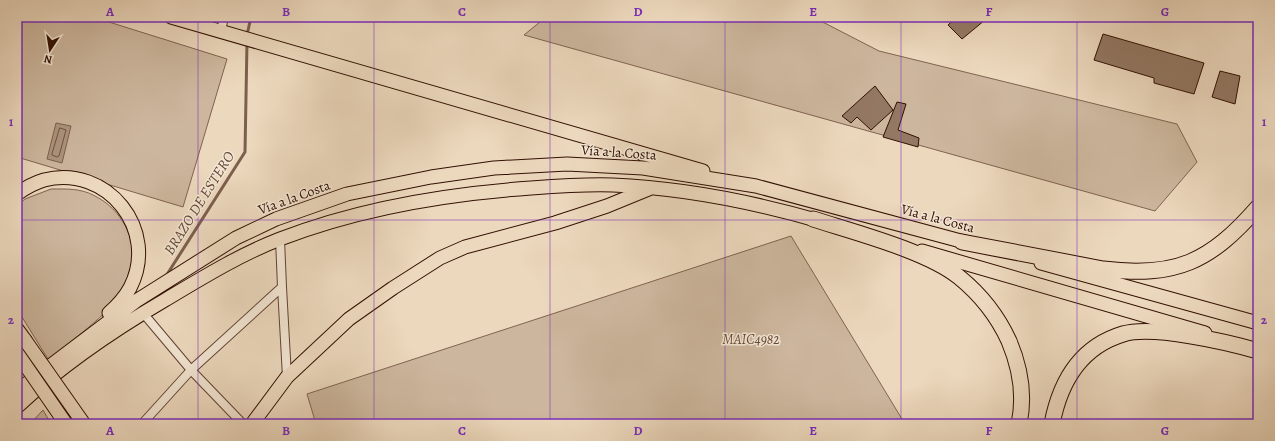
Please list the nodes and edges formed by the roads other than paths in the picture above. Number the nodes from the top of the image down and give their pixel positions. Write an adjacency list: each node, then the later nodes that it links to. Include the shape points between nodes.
1 (171, 17): 3 (main road)
2 (224, 17): 3 (street)
3 (221, 31): 4 (main road)
4 (756, 186): 10 (main road, Vía a la Costa); 15 (main road, Vía a la Costa, via 643,168 567,164 494,168 431,176 347,194 276,219 236,238 136,301)
5 (652, 188): 8 (main road, via 746,202); 9 (main road, via 612,185 571,186 444,196 353,216); 19 (main road, via 607,206 465,247 440,258 349,319)
6 (17, 194): 15 (main road, via 44,180 84,180 102,188 116,199 129,216 137,235 137,271 124,297)
7 (1258, 207): 10 (highway, via 1232,235 1203,257 1186,265 1149,271 1125,272 1103,269)
8 (813, 219): 16 (main road); 27 (highway, via 916,254 958,276 975,292 1004,330 1012,349 1022,394)
9 (280, 239): 11 (street); 12 (main road, via 238,257)
10 (962, 242): 13 (main road, Vía a la Costa)
11 (282, 287): 18 (street); 19 (street)
12 (143, 313): 18 (street); 21 (main road, via 88,348)
13 (1258, 323)
14 (21, 335): 23 (main road, bridge)
15 (82, 340): 20 (main road, Vía a la Costa)
16 (1258, 350): 28 (highway, via 1147,331 1124,333 1104,341 1088,353 1076,367 1064,383 1056,403)
17 (17, 353): 22 (main road, bridge)
18 (191, 370): 24 (street); 25 (street)
19 (287, 377): 26 (main road)
20 (17, 391)
21 (17, 407)
22 (66, 424)
23 (84, 424)
24 (142, 424)
25 (243, 424)
26 (252, 424)
27 (1019, 424)
28 (1052, 424)

